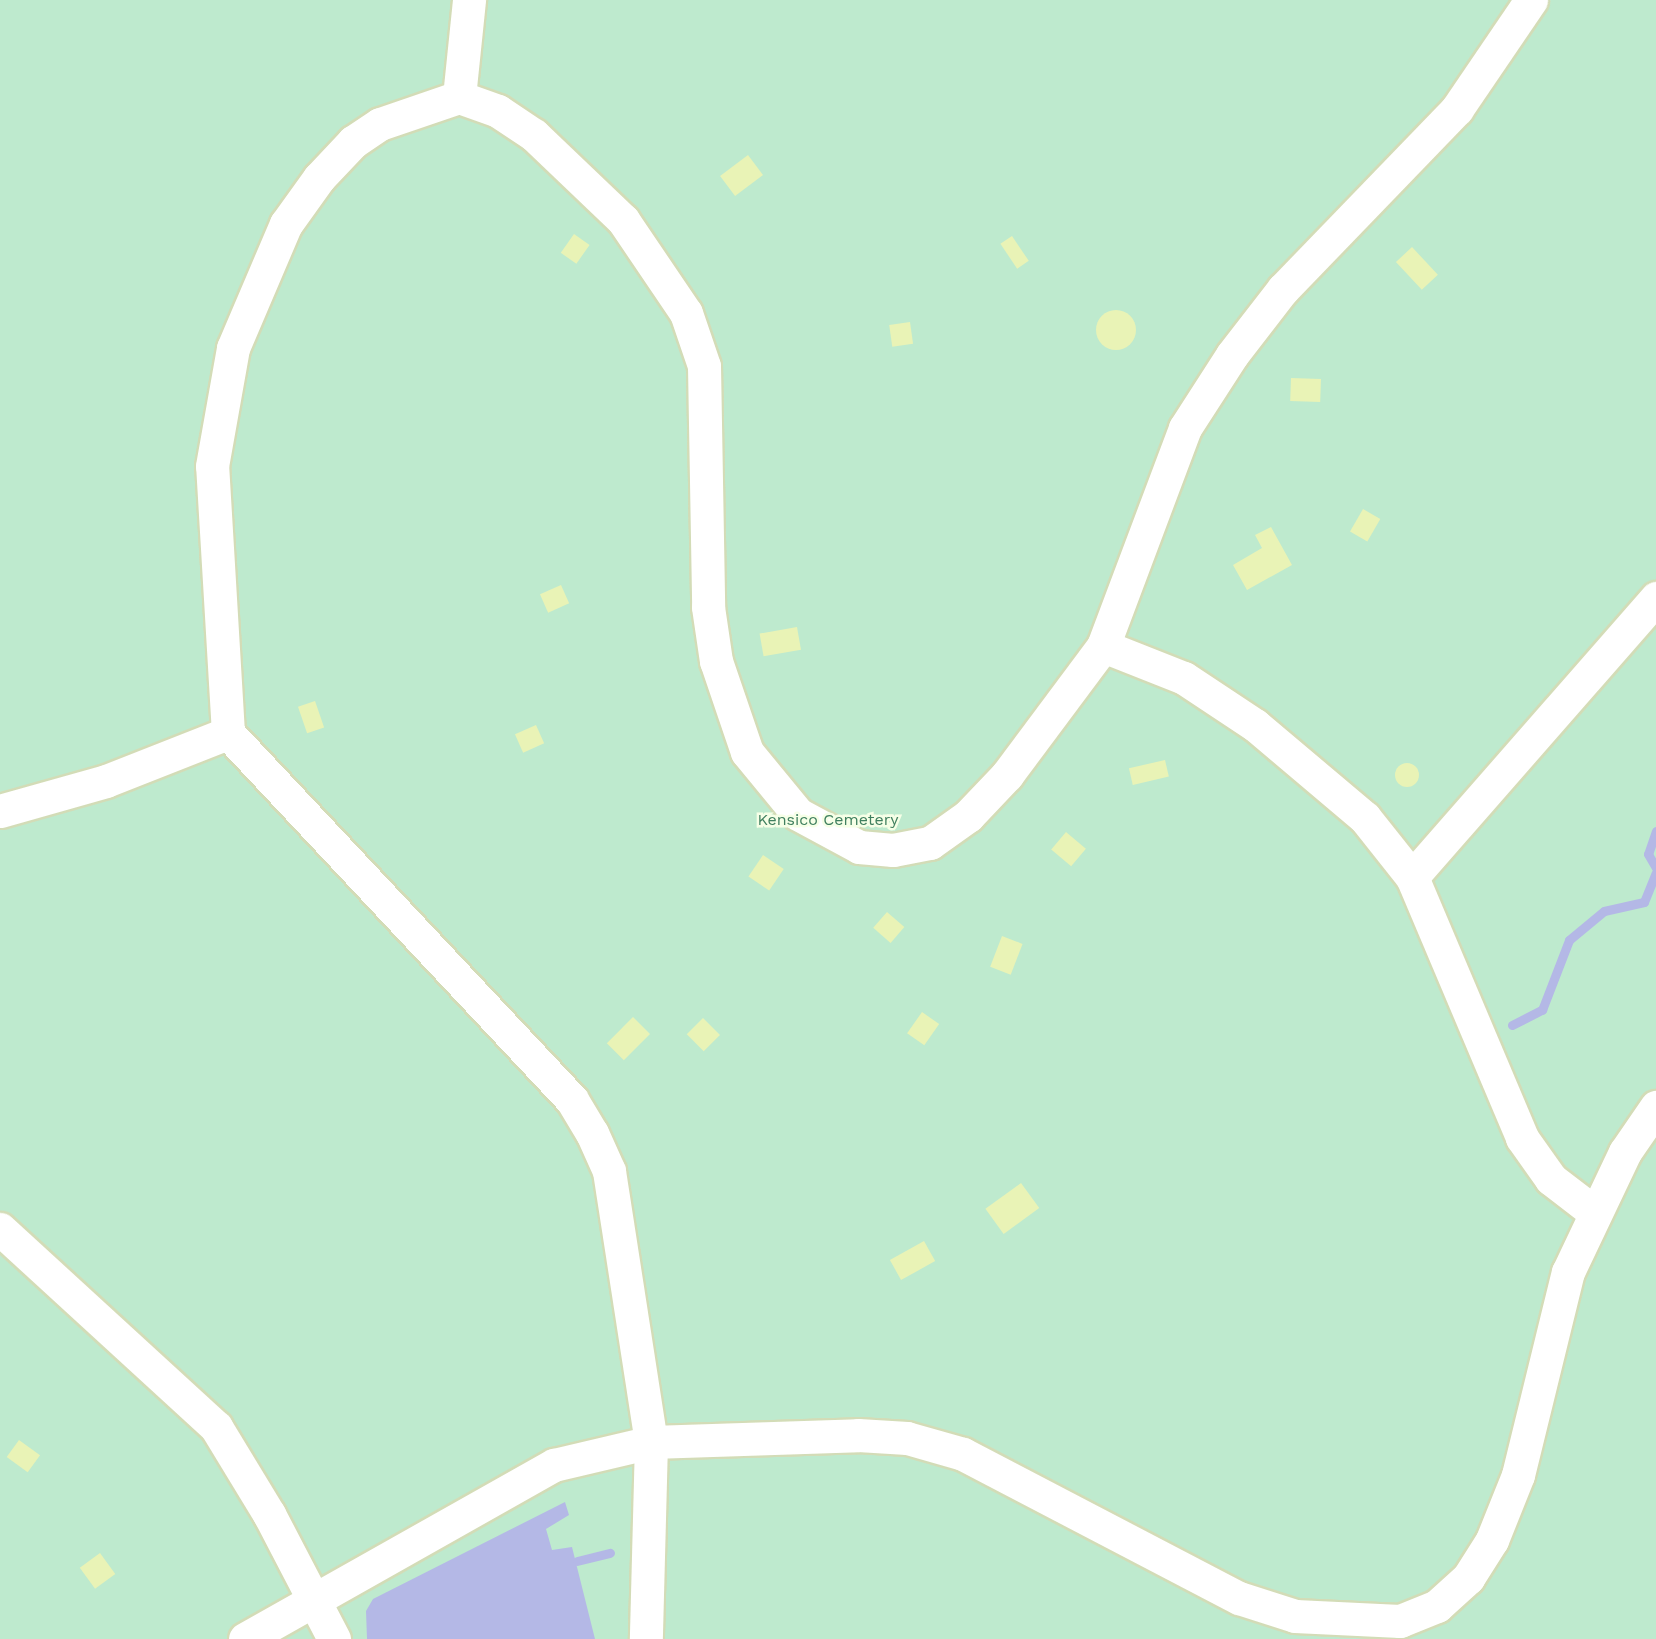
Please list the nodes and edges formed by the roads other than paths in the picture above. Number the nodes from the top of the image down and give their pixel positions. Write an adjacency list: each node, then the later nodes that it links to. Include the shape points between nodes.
1 (469, 0): 3 (lane)
2 (1531, 0): 5 (lane, via 1458,109 1283,289 1232,355 1185,428)
3 (459, 97): 5 (lane, via 498,111 534,135 615,212 686,314 704,366 708,607 716,661 747,752 798,814 859,847 893,850 930,843 968,816 1007,775); 6 (lane, via 380,124 353,142 319,178 286,224 233,348 212,466)
4 (1656, 598): 8 (lane)
5 (1103, 646): 8 (lane, via 1184,678 1255,725 1365,818)
6 (228, 733): 7 (lane, via 106,781); 12 (lane, via 572,1100 592,1133 609,1172)
7 (0, 811)
8 (1412, 877): 10 (lane, via 1522,1138 1551,1179)
9 (1656, 1107): 10 (lane)
10 (1594, 1212): 12 (lane, via 1568,1272 1518,1475 1492,1540 1468,1578 1437,1606 1400,1621 1295,1616 1239,1598 963,1454 907,1438 823,1435)
11 (0, 1230): 13 (lane, via 216,1428)
12 (651, 1442): 13 (lane, via 554,1465); 16 (lane)
13 (313, 1598): 14 (lane); 15 (lane)
14 (245, 1639)
15 (334, 1639)
16 (646, 1639)

